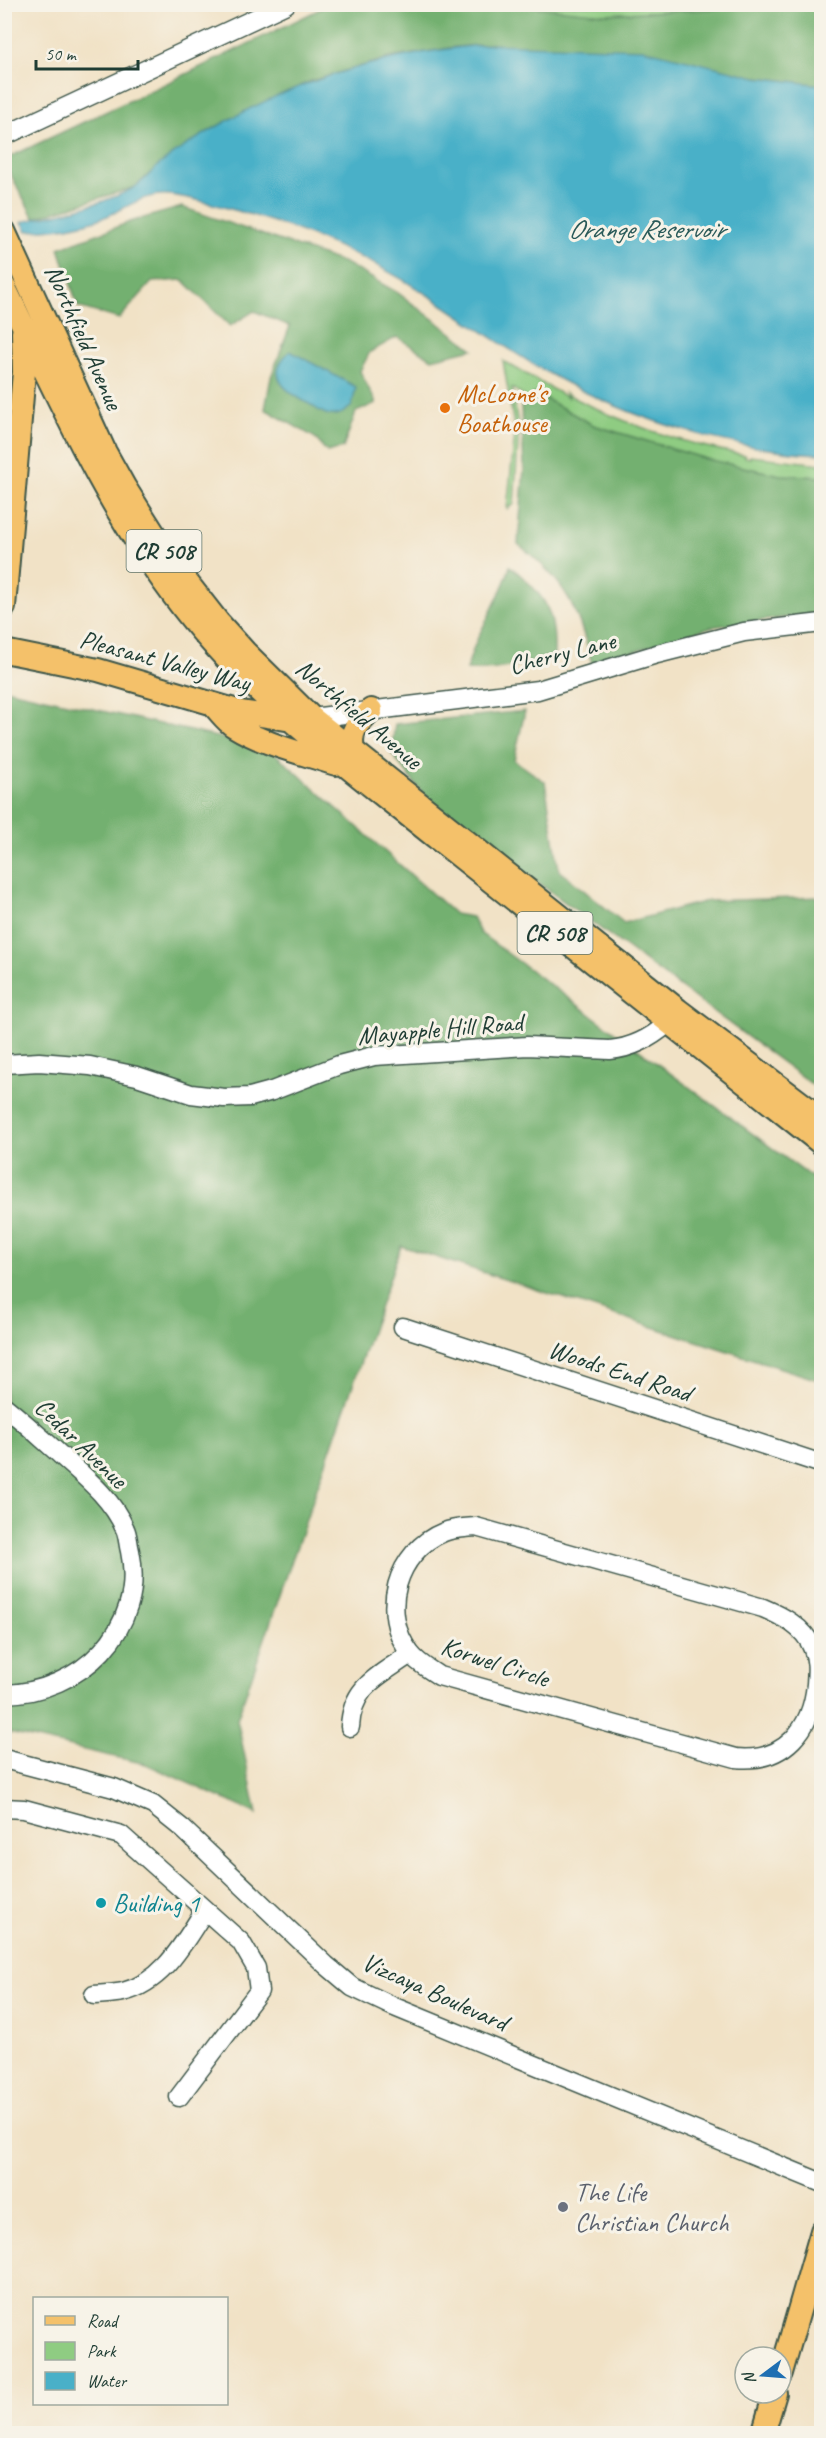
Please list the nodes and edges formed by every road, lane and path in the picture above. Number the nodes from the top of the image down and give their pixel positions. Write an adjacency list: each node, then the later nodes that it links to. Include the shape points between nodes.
1 (286, 4): 2 (street)
2 (4, 136)
3 (4, 231): 6 (main road, Northfield Avenue / CR 508)
4 (4, 286): 5 (main road, Northfield Avenue / CR 508)
5 (23, 324): 6 (main road, Northfield Avenue / CR 508); 7 (main road, via 24,372)
6 (51, 359): 12 (main road, Northfield Avenue / CR 508, via 97,475 159,575 231,664)
7 (4, 606)
8 (822, 624): 11 (street, Cherry Lane, via 744,633 538,690)
9 (4, 651): 10 (main road, Pleasant Valley Way, via 98,670)
10 (211, 702): 12 (main road, Pleasant Valley Way, via 241,712); 13 (main road, via 232,725 273,744)
11 (371, 710): 12 (street, Cherry Lane); 13 (main road, via 356,724 350,737)
12 (301, 719): 13 (main road, Northfield Avenue / CR 508)
13 (351, 758): 14 (main road, Northfield Avenue / CR 508); 16 (main road, Northfield Avenue / CR 508)
14 (667, 1024): 15 (street, Mayapple Hill Road, via 656,1034 623,1049 527,1046 374,1056 250,1097 191,1094 90,1066); 17 (main road, Northfield Avenue / CR 508)
15 (4, 1064)
16 (822, 1119)
17 (822, 1144)
18 (403, 1327): 20 (street, Woods End Road)
19 (4, 1406): 22 (street, Cedar Avenue, via 98,1490 125,1530 133,1563 132,1591 125,1617 101,1653 70,1678 19,1694)
20 (822, 1464)
21 (410, 1654): 23 (street, Korwel Circle, via 440,1676 736,1758 752,1760 773,1754 793,1741); 23 (street, Korwel Circle, via 396,1625 394,1609 399,1577 406,1563 429,1540 444,1532 476,1527 763,1608 783,1617 812,1646 817,1665); 24 (street, via 364,1687 351,1709)
22 (4, 1694)
23 (817, 1707)
24 (350, 1727)
25 (4, 1759): 30 (street, Vizcaya Boulevard, via 114,1788 153,1805 183,1828 352,1987)
26 (4, 1808): 27 (street, via 24,1809 121,1835)
27 (205, 1910): 28 (street, via 171,1962 151,1978 122,1992); 29 (street, via 240,1942 256,1968 259,1991)
28 (94, 1995)
29 (179, 2097)
30 (822, 2183)
31 (822, 2231): 32 (main road)
32 (789, 2345)
33 (771, 2405): 34 (main road)
34 (763, 2433)

